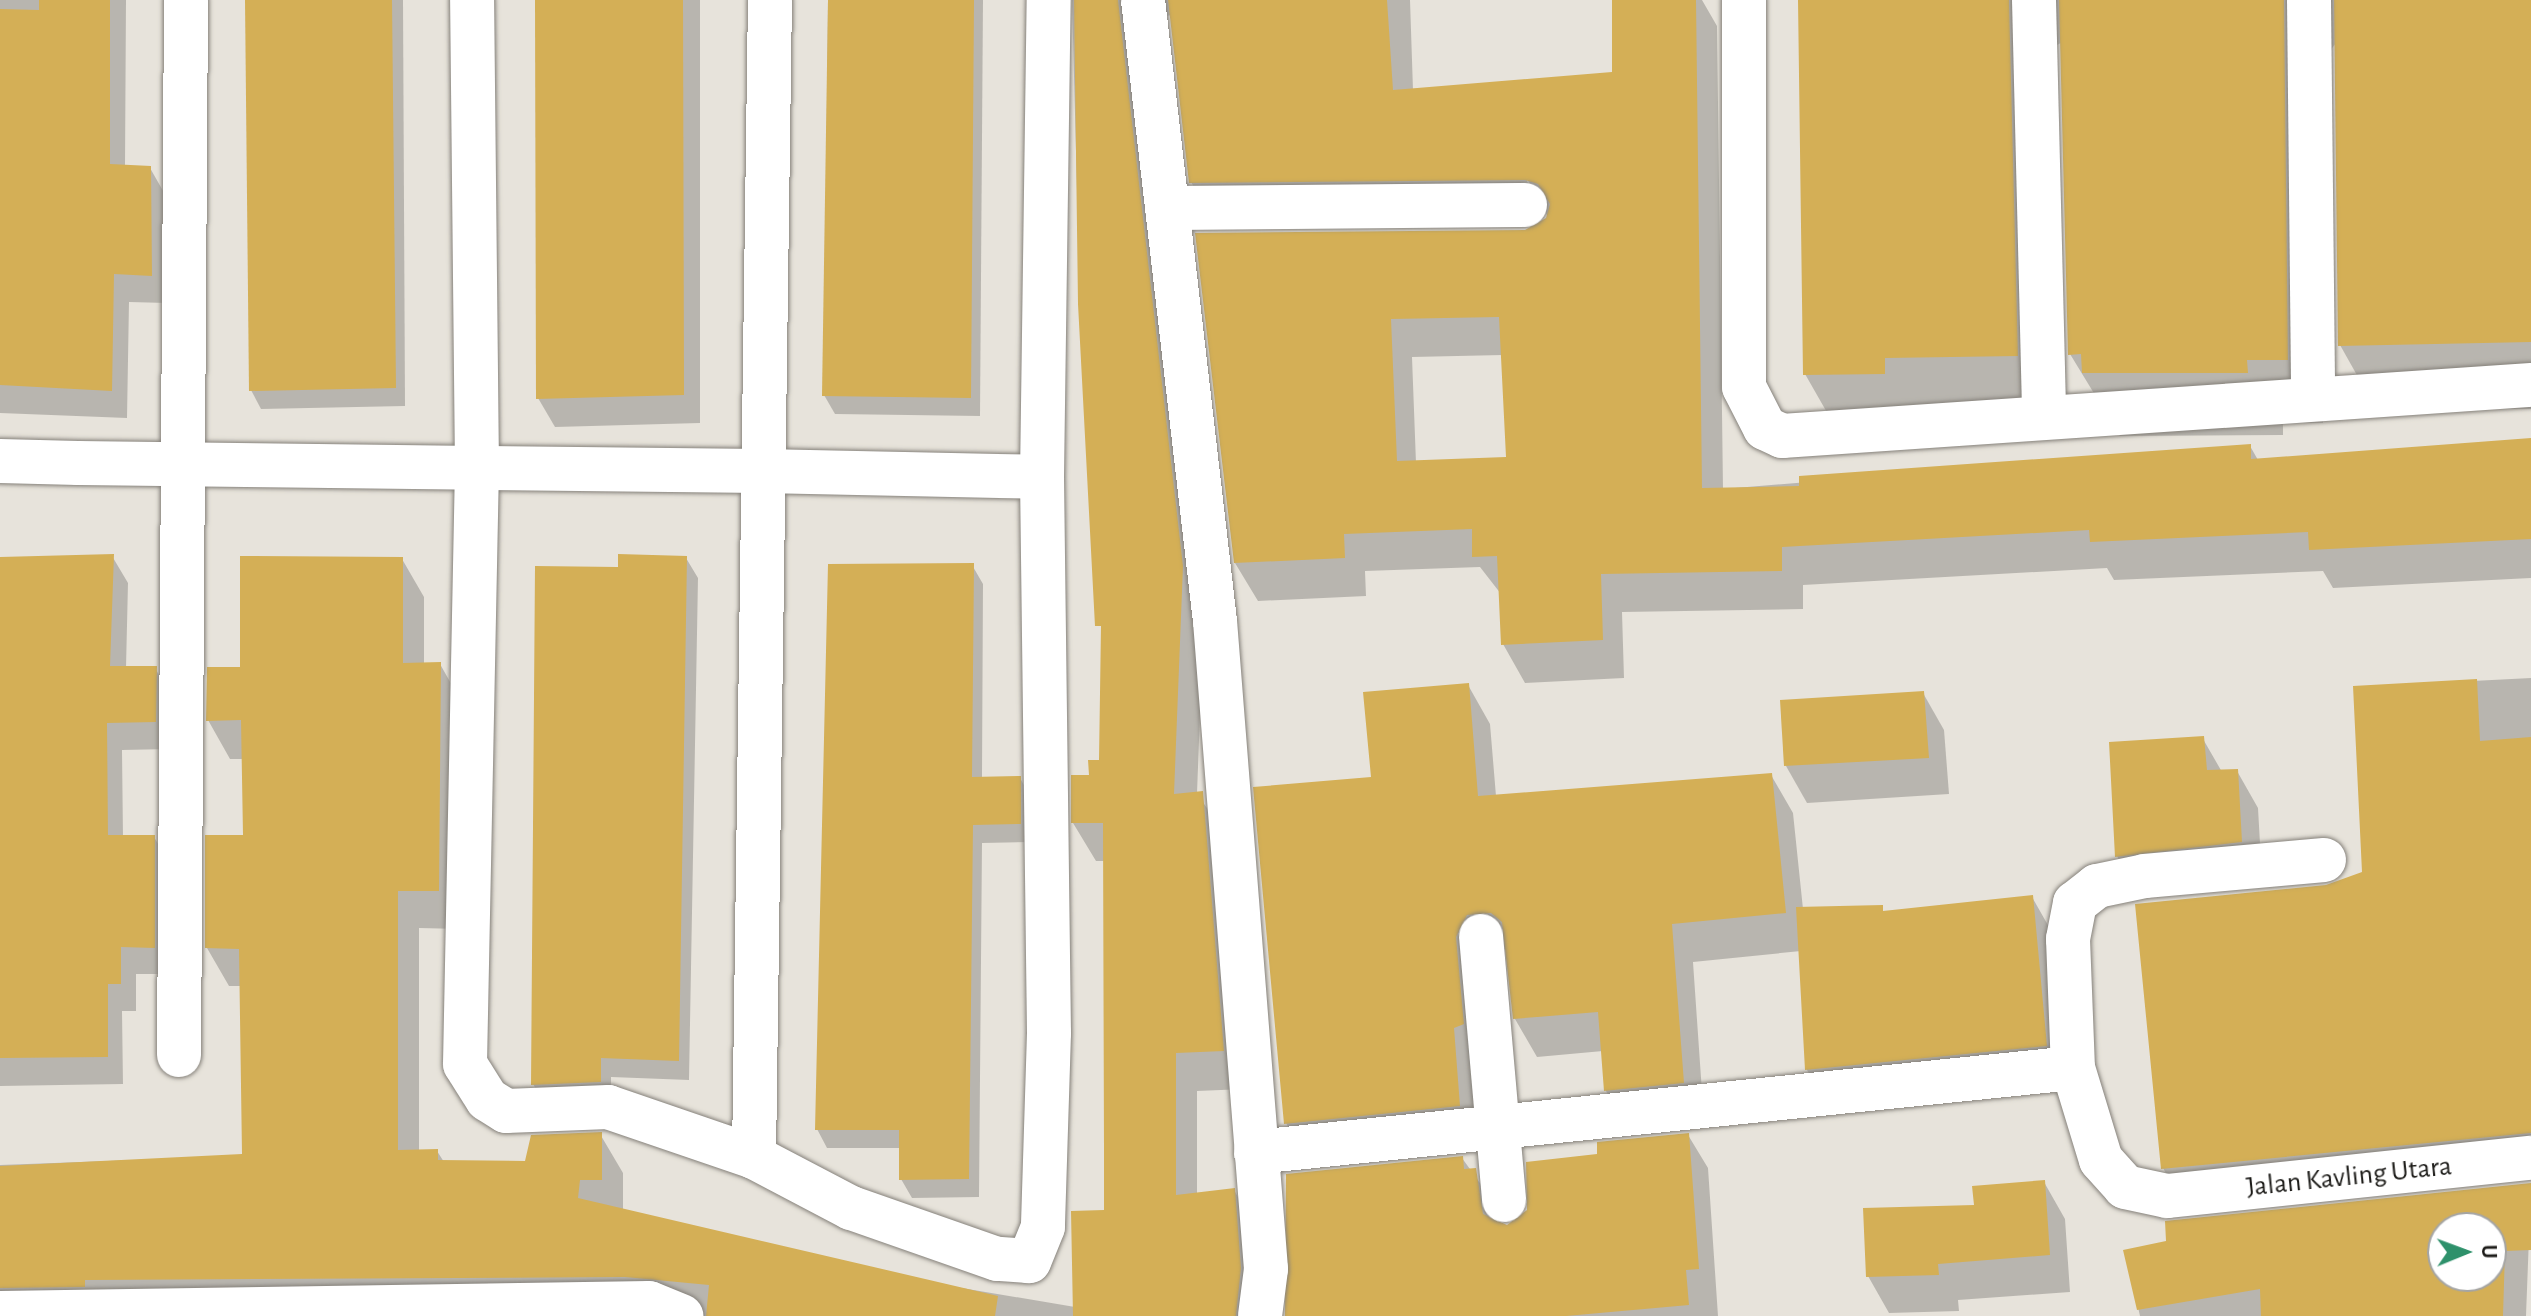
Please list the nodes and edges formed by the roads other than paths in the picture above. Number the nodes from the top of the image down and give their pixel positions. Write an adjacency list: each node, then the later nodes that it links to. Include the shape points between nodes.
1 (186, 0): 15 (street)
2 (472, 0): 16 (street)
3 (770, 0): 17 (street)
4 (1049, 0): 18 (street)
5 (1143, 0): 10 (street)
6 (1744, 0): 13 (street, via 1744,387 1765,428 1782,436)
7 (2034, 0): 13 (street)
8 (2309, 0): 12 (street)
9 (1525, 205): 10 (street)
10 (1167, 208): 24 (street, via 1215,621)
11 (2531, 385): 12 (street)
12 (2313, 396): 13 (street)
13 (2044, 415)
14 (0, 461): 15 (street)
15 (182, 464): 16 (street); 21 (street)
16 (477, 468): 17 (street); 25 (street, via 465,1064 487,1099 506,1111 608,1107)
17 (762, 471): 18 (street); 25 (street, via 763,906)
18 (1042, 477): 25 (street, via 1049,1033 1038,1239 1029,1261 997,1259 851,1208)
19 (2324, 860): 22 (street, Jalan Kavling Utara, via 2145,876 2097,886 2075,903 2068,939)
20 (1481, 936): 23 (street)
21 (179, 1055)
22 (2073, 1068): 23 (street); 26 (street, Jalan Kavling Utara, via 2101,1160 2125,1187 2167,1196)
23 (1497, 1123): 24 (street); 27 (street)
24 (1256, 1152): 30 (street, via 1266,1284)
25 (754, 1157)
26 (2531, 1158)
27 (1504, 1200)
28 (0, 1313): 29 (street, via 649,1303)
29 (682, 1316)
30 (1260, 1316)

